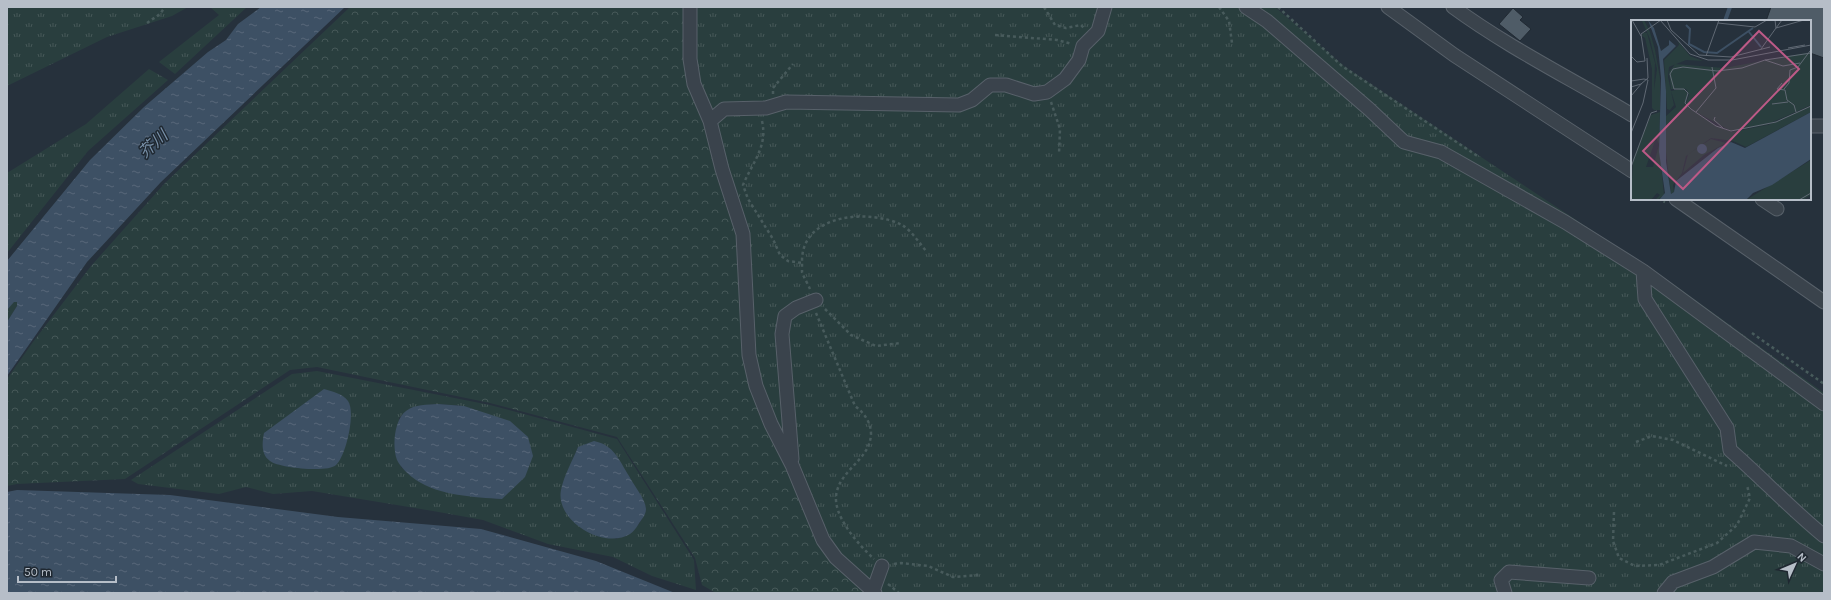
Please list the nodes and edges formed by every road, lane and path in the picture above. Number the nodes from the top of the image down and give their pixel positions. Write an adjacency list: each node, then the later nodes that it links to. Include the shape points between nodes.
1 (165, 7): 9 (path)
2 (690, 7): 18 (street, via 690,59 694,84)
3 (1044, 7): 11 (path, via 1055,25 1066,28 1081,25)
4 (1105, 7): 11 (street, via 1098,31)
5 (1219, 7): 12 (path, via 1228,21)
6 (1246, 7): 28 (street, via 1267,21 1404,142 1441,152 1565,222)
7 (1388, 7): 22 (street, via 1454,55)
8 (1453, 7): 17 (street, via 1530,58)
9 (147, 23)
10 (995, 35): 13 (path, via 1057,40)
11 (1092, 37): 13 (street)
12 (1232, 43)
13 (1083, 46): 15 (street, via 1079,60 1065,80)
14 (793, 64): 16 (path, via 773,88 773,96)
15 (1047, 92): 16 (street, via 1034,94 1006,85 990,85 972,100 959,105 786,102); 21 (path, via 1060,129)
16 (762, 108): 18 (street, via 724,109); 27 (path, via 764,130 759,156 743,185 748,199 780,255 788,261)
17 (1631, 114)
18 (710, 121): 34 (street, via 743,234 749,355 756,386 771,424)
19 (1811, 126): 20 (street)
20 (1824, 126)
21 (1059, 154)
22 (1631, 169)
23 (1677, 200): 30 (street)
24 (1764, 200): 25 (street)
25 (1777, 209)
26 (927, 252): 27 (path, via 904,226 881,217 858,216 829,222 811,235 803,251)
27 (802, 264): 29 (path, via 802,272)
28 (1643, 271): 32 (street); 38 (street, via 1645,299 1727,428 1730,450)
29 (814, 301): 31 (path, via 851,335 876,346); 34 (street, via 796,308 785,316 782,334); 40 (path, via 855,406 864,413 871,427 870,444 837,491 837,507 846,527 858,544)
30 (1824, 302)
31 (901, 343)
32 (1824, 404)
33 (1636, 442): 35 (path, via 1652,436 1673,440)
34 (792, 465): 43 (street, via 823,540 836,558)
35 (1734, 469)
36 (1744, 481): 37 (path, via 1748,486 1750,498 1737,525 1717,542 1659,565 1635,566 1619,558 1613,540)
37 (1614, 512)
38 (1824, 536)
39 (1824, 564): 45 (street, via 1791,546 1754,542 1713,567 1673,582)
40 (882, 566): 41 (path, via 901,563 928,566 953,577); 43 (street)
41 (979, 575)
42 (1589, 578): 44 (street, via 1509,572 1501,580)
43 (874, 592)
44 (1505, 593)
45 (1664, 593)

